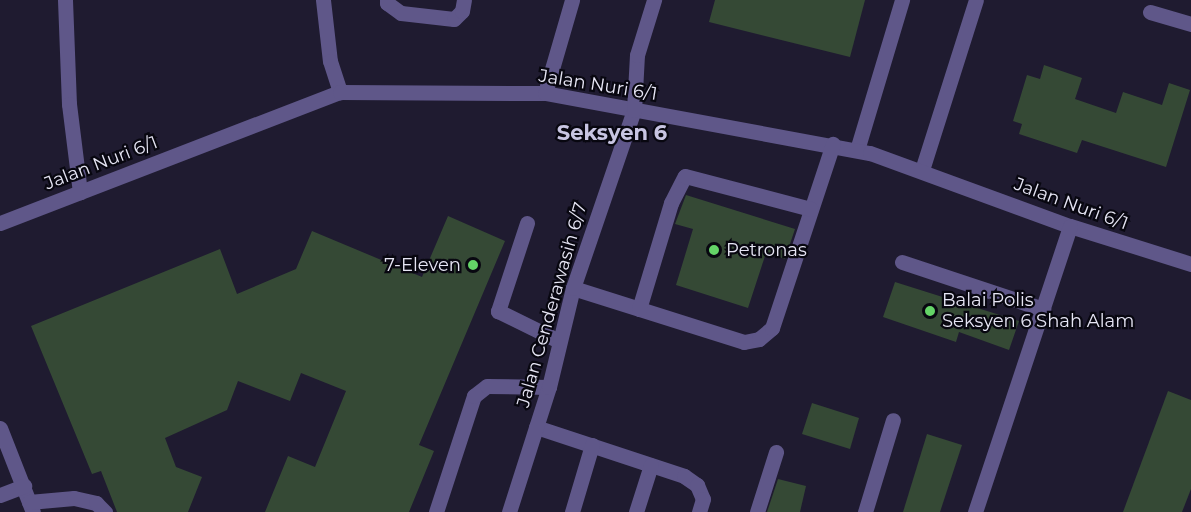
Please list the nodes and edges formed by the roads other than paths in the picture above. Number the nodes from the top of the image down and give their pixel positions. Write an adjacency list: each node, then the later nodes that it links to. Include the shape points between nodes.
1 (65, 0): 17 (street, via 69,104)
2 (323, 0): 11 (street, via 330,61)
3 (387, 0): 4 (street, via 401,13 454,19 462,11)
4 (464, 0)
5 (572, 0): 12 (street)
6 (654, 0): 13 (street, Jalan Cenderawasih 6/7, via 637,55)
7 (902, 0): 15 (street)
8 (976, 0): 16 (street)
9 (1150, 12): 10 (street)
10 (1191, 24)
11 (340, 93): 12 (street, Jalan Nuri 6/1); 17 (street, Jalan Nuri 6/1)
12 (544, 93): 13 (street, Jalan Nuri 6/1)
13 (634, 110): 14 (street, Jalan Nuri 6/1); 24 (street, Jalan Cenderawasih 6/7)
14 (833, 144): 15 (street, Jalan Nuri 6/1); 18 (street)
15 (857, 150): 16 (street, Jalan Nuri 6/1)
16 (922, 170): 21 (street, Jalan Nuri 6/1)
17 (80, 192): 20 (street, Jalan Nuri 6/1)
18 (811, 209): 25 (street, via 772,328 759,339 744,342); 25 (street, via 685,176 671,203)
19 (526, 223): 27 (street, via 498,311)
20 (0, 224)
21 (1070, 226): 23 (street, Jalan Nuri 6/1); 26 (street)
22 (902, 262): 26 (street)
23 (1191, 264)
24 (573, 288): 25 (street); 27 (street, Jalan Cenderawasih 6/7)
25 (639, 309)
26 (1043, 309): 46 (street)
27 (558, 341): 28 (street, Jalan Cenderawasih 6/7)
28 (549, 387): 30 (street, Jalan Cenderawasih 6/7); 39 (street, via 487,386 474,396)
29 (893, 420): 45 (street)
30 (536, 427): 32 (street); 40 (street, Jalan Cenderawasih 6/7)
31 (0, 428): 35 (street)
32 (592, 445): 34 (street); 41 (street)
33 (776, 452): 44 (street)
34 (651, 465): 42 (street); 43 (street, via 684,476 697,485 703,499)
35 (24, 486): 36 (street); 37 (street)
36 (0, 495)
37 (31, 507): 38 (street, via 74,498 96,503)
38 (105, 512)
39 (436, 512)
40 (509, 512)
41 (572, 512)
42 (636, 512)
43 (699, 512)
44 (757, 512)
45 (865, 512)
46 (975, 512)

